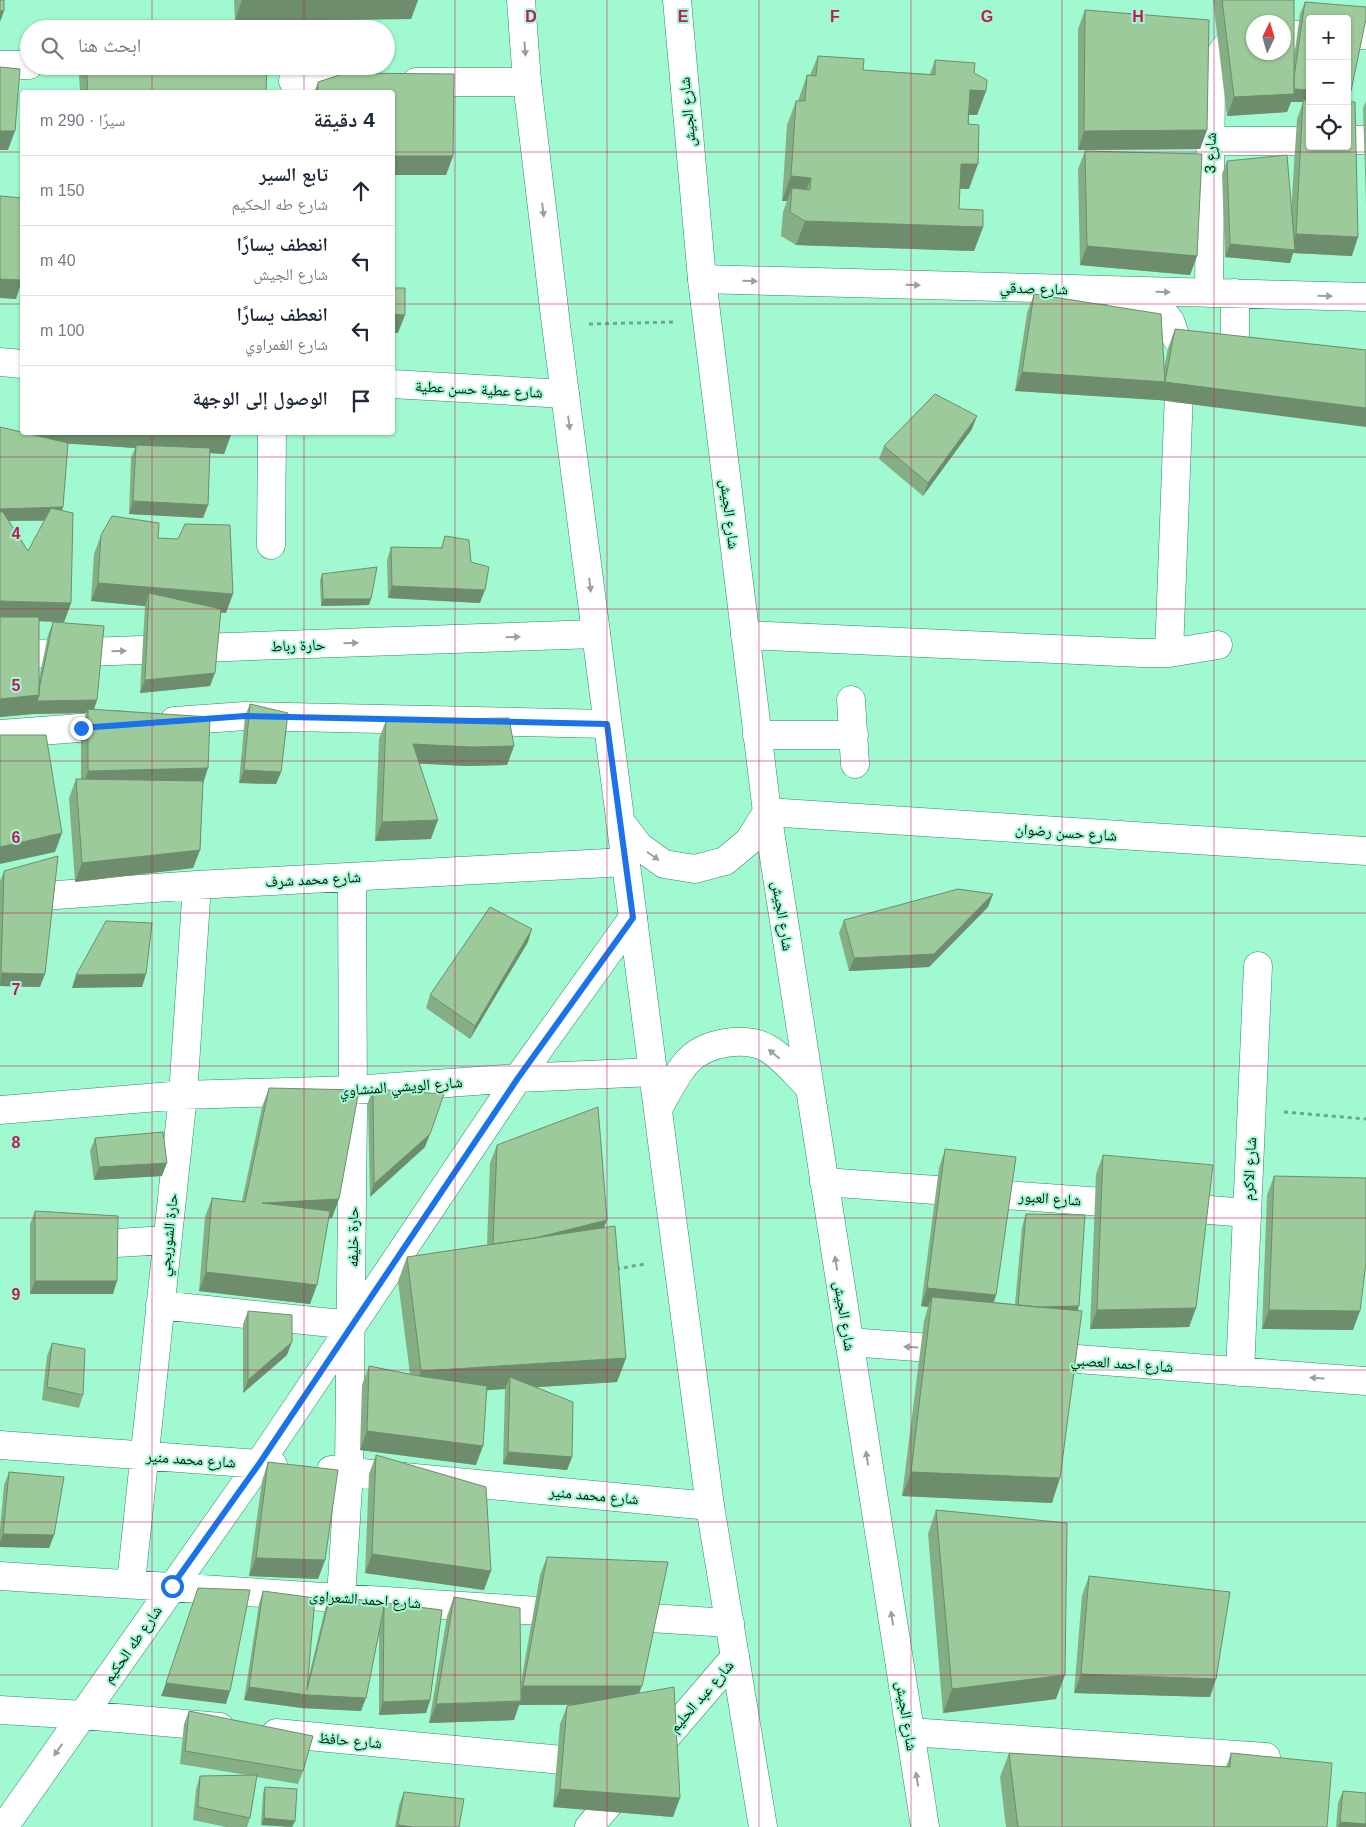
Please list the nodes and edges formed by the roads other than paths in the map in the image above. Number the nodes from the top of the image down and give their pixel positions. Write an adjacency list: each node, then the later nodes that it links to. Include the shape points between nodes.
1 (521, 0): 11 (street, one-way to 11)
2 (677, 0): 16 (street, شارع الجيش)
3 (1291, 34): 4 (street)
4 (1306, 35)
5 (1351, 35): 6 (street)
6 (1366, 35)
7 (1246, 39): 15 (street, شارع 3, via 1232,43 1220,53 1213,67)
8 (0, 65): 9 (street)
9 (20, 65)
10 (292, 81): 11 (street)
11 (527, 82): 27 (street, one-way to 27)
12 (1351, 140): 13 (street)
13 (1366, 140)
14 (1306, 141): 15 (street)
15 (1210, 142): 17 (street, شارع 3)
16 (702, 279): 17 (street, شارع صدقي, one-way to 17); 31 (street, شارع الجيش)
17 (1208, 293): 18 (street, شارع صدقي)
18 (1235, 293): 19 (street, شارع صدقي, one-way to 19); 22 (street)
19 (1366, 297)
20 (1039, 303): 21 (street, via 1150,309 1166,316)
21 (1181, 344): 22 (street, via 1191,353); 33 (street)
22 (1235, 357): 23 (street)
23 (1263, 358)
24 (0, 362): 25 (street)
25 (20, 364)
26 (395, 384): 27 (street, شارع عطية حسن عطية)
27 (565, 394): 30 (street, one-way to 30)
28 (272, 435): 29 (street)
29 (271, 544)
30 (596, 634): 34 (street, حارة رباط, one-way to 30); 36 (street)
31 (745, 635): 33 (street); 38 (street, شارع الجيش)
32 (1218, 645): 33 (street)
33 (1169, 653)
34 (0, 655)
35 (851, 700): 39 (street)
36 (607, 724): 37 (street, via 245,716); 42 (street)
37 (0, 734)
38 (757, 735): 39 (street); 41 (street, شارع الجيش)
39 (854, 735): 40 (street)
40 (855, 764)
41 (766, 812): 42 (street, one-way to 41, via 639,846 664,864 695,869 725,861 749,841); 43 (street, شارع حسن رضوان); 52 (street, شارع الجيش)
42 (620, 821): 44 (street)
43 (1366, 851)
44 (626, 862): 45 (street, شارع محمد شرف); 48 (street)
45 (352, 877): 46 (street, شارع محمد شرف); 53 (street, حارة خليفه)
46 (197, 885): 47 (street, شارع محمد شرف); 54 (street, حارة الشوربجي)
47 (0, 899)
48 (633, 918): 50 (street); 51 (street, شارع طه الحكيم)
49 (1258, 966): 58 (street, شارع الاكرم)
50 (653, 1072): 51 (street, شارع الويشي المنشاوي); 55 (street)
51 (518, 1078): 53 (street, شارع الويشي المنشاوي); 62 (street, شارع طه الحكيم)
52 (809, 1087): 55 (street, one-way to 55, via 766,1048 740,1041 731,1042 713,1045 689,1060); 57 (street, شارع الجيش)
53 (353, 1090): 54 (street, شارع الويشي المنشاوي); 62 (street, حارة خليفه)
54 (182, 1095): 56 (street, شارع الويشي المنشاوي); 59 (street, حارة الشوربجي)
55 (658, 1109): 72 (street)
56 (0, 1110)
57 (824, 1182): 58 (street, شارع العبور); 63 (street, شارع الجيش, one-way to 57)
58 (1247, 1213): 66 (street, شارع الاكرم)
59 (167, 1240): 60 (street); 61 (street, حارة الشوربجي)
60 (100, 1244)
61 (160, 1305): 62 (street); 69 (street, حارة الشوربجي)
62 (351, 1325): 70 (street, شارع طه الحكيم); 71 (street, حارة خليفه)
63 (849, 1342): 64 (street, one-way to 63); 81 (street, شارع الجيش, one-way to 63)
64 (986, 1352)
65 (1015, 1355): 66 (street, شارع احمد العصبي)
66 (1240, 1372): 67 (street, شارع احمد العصبي, one-way to 66)
67 (1366, 1381)
68 (0, 1445): 69 (street, شارع محمد منير)
69 (144, 1456): 70 (street, شارع محمد منير); 74 (street, حارة الشوربجي)
70 (259, 1464): 71 (street, شارع محمد منير); 75 (street, شارع طه الحكيم)
71 (349, 1472): 72 (street, شارع محمد منير); 76 (street, حارة خليفه)
72 (710, 1506): 77 (street)
73 (0, 1576): 74 (street, شارع احمد الشعراوى)
74 (131, 1583): 75 (street, شارع احمد الشعراوى)
75 (172, 1586): 76 (street, شارع احمد الشعراوى); 80 (street, شارع طه الحكيم)
76 (341, 1597): 77 (street, شارع احمد الشعراوى)
77 (730, 1623): 78 (street)
78 (735, 1656): 83 (street, شارع عبد الحليم); 86 (street)
79 (0, 1710): 80 (street, شارع حافظ)
80 (83, 1715): 83 (street, شارع حافظ); 84 (street, شارع طه الحكيم, one-way to 84)
81 (910, 1732): 82 (street); 87 (street, شارع الجيش, one-way to 81)
82 (1266, 1756)
83 (639, 1767): 85 (street, شارع عبد الحليم)
84 (4, 1827)
85 (588, 1827)
86 (763, 1827)
87 (925, 1827)

